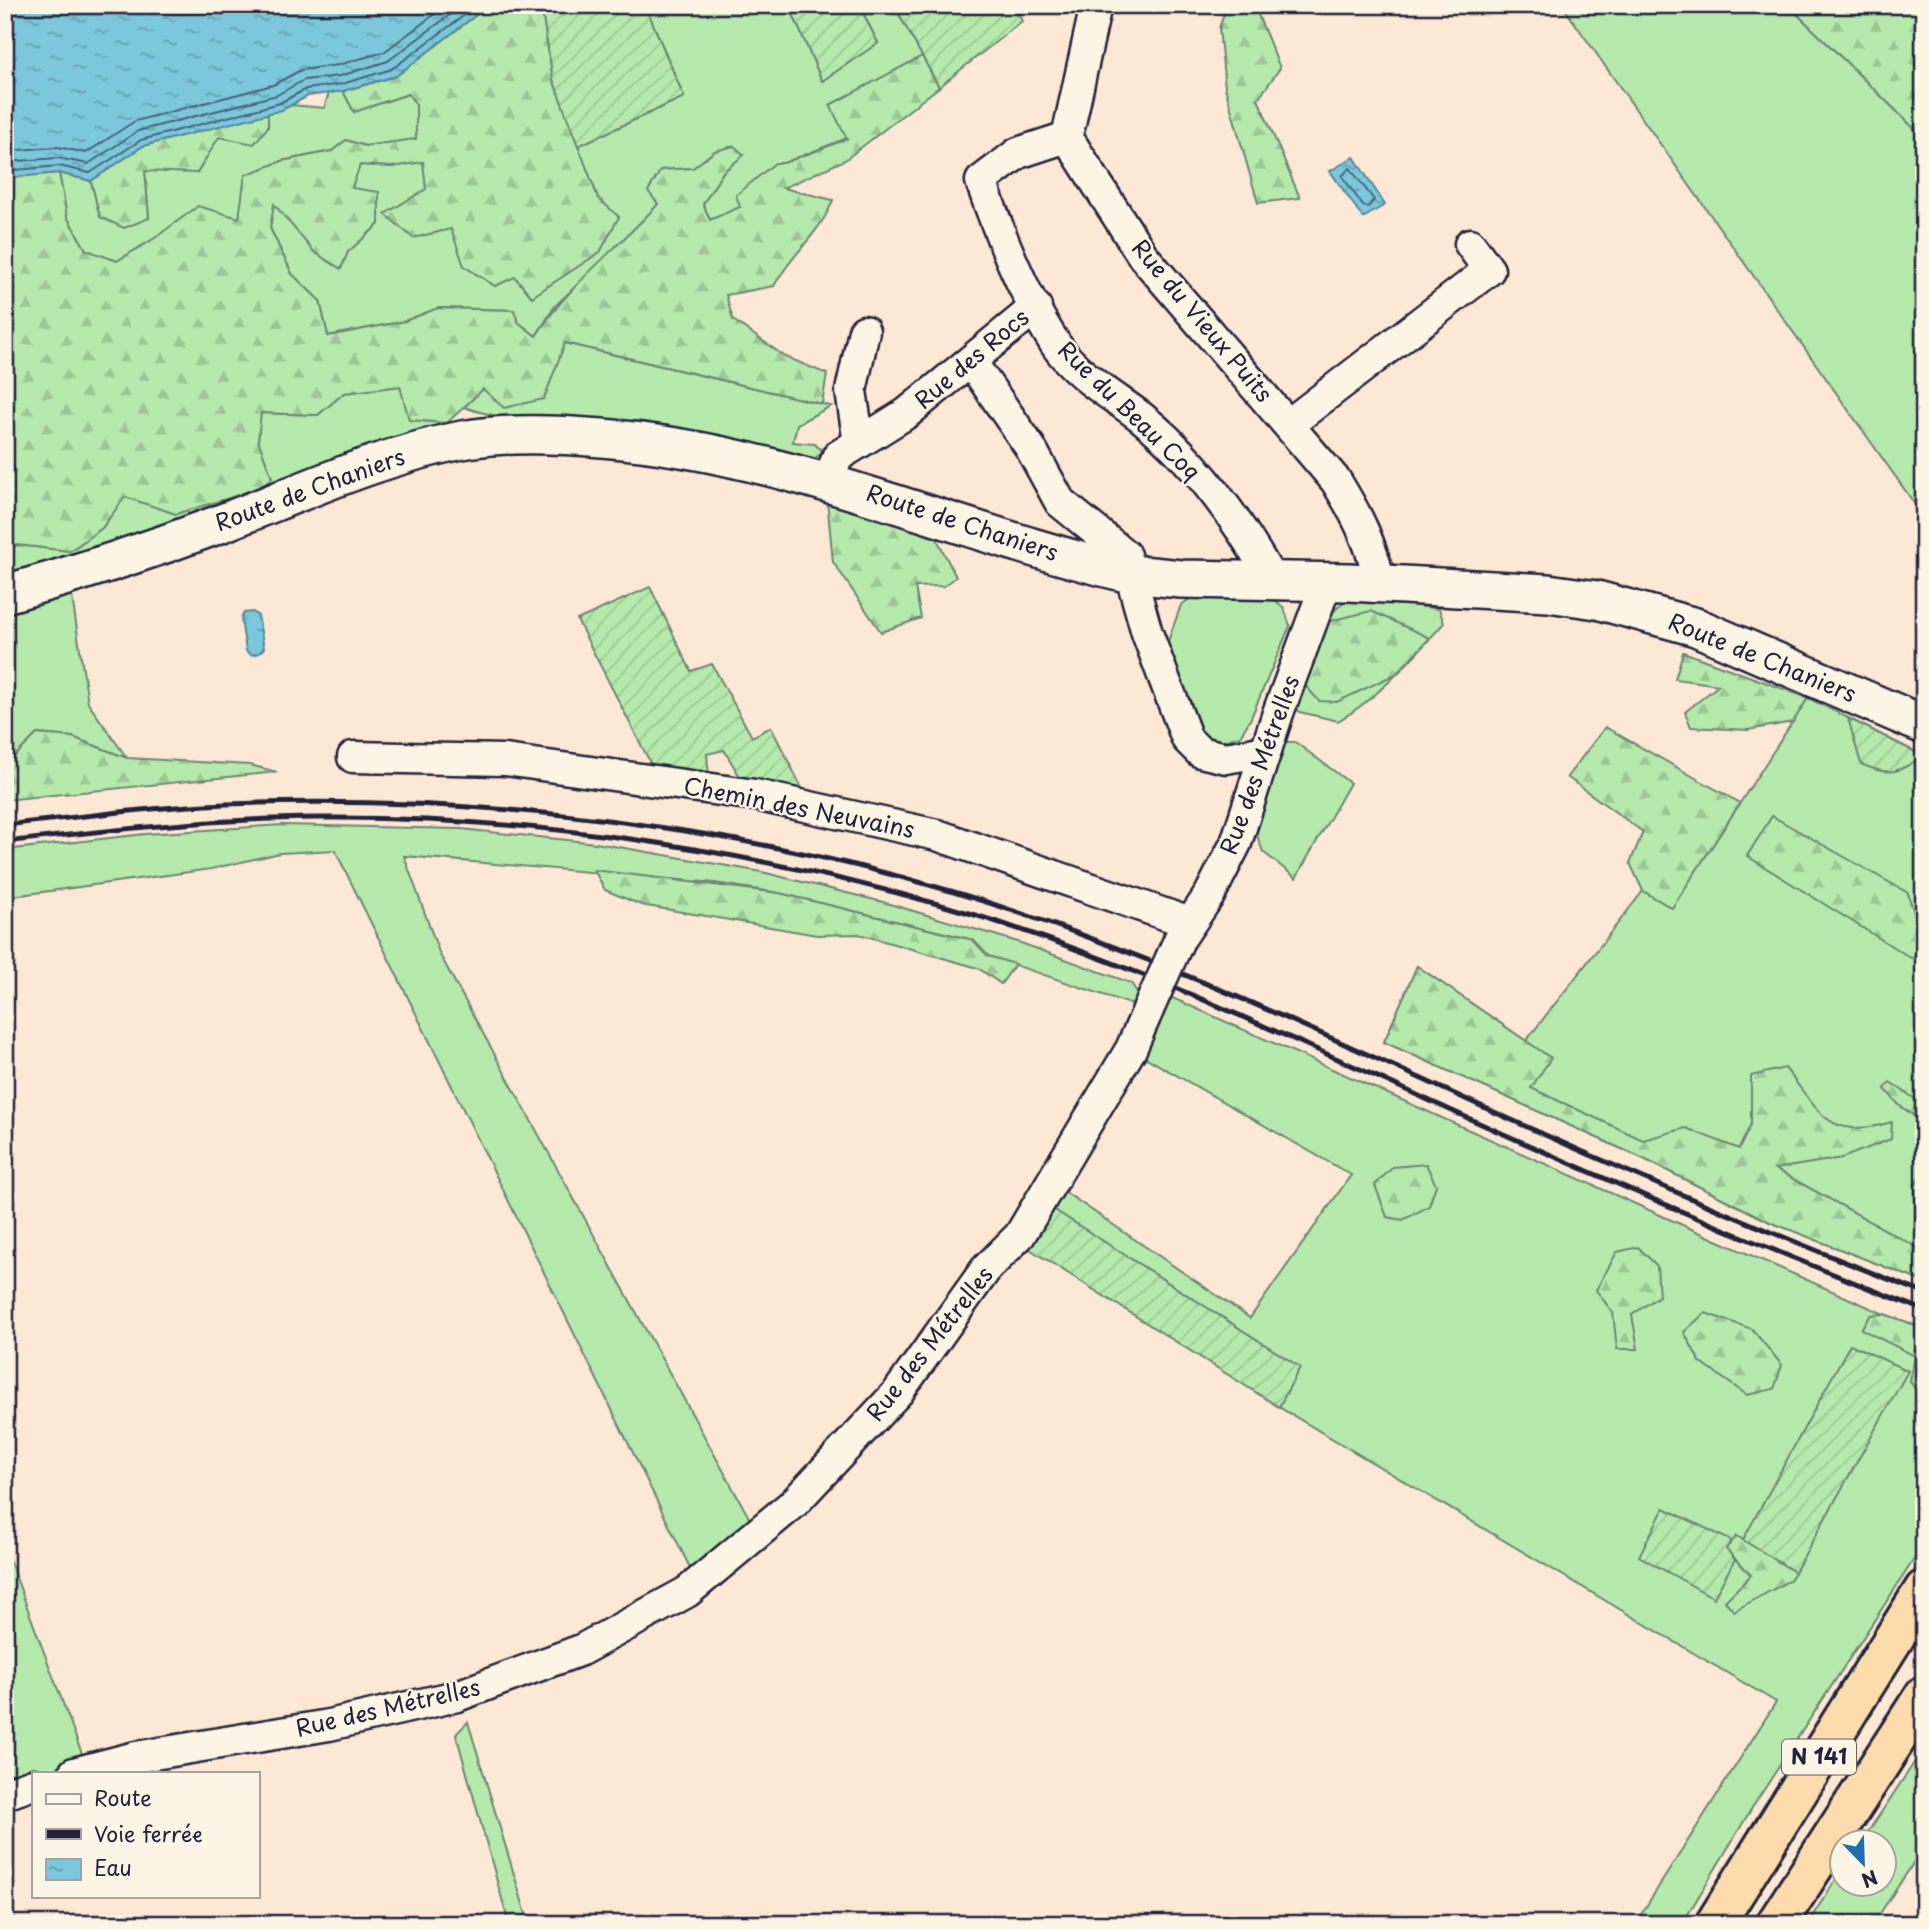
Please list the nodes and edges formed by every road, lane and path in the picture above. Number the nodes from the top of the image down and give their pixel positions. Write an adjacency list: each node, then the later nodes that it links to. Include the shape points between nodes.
1 (1096, 5): 2 (street)
2 (1067, 136): 4 (street, Rue des Rocs, via 1018,153 981,181 997,229); 7 (street, Rue du Vieux Puits, via 1143,256)
3 (1470, 244): 7 (street, via 1489,270)
4 (1036, 307): 6 (street, Rue des Rocs); 11 (street, Rue du Beau Coq, via 1057,346 1105,394 1140,417 1187,461 1244,531)
5 (864, 331): 8 (street, via 851,391)
6 (972, 363): 8 (street, Rue des Rocs); 10 (street, via 1030,447 1060,502 1125,555)
7 (1289, 424): 13 (street, Rue du Vieux Puits, via 1336,481 1361,521)
8 (859, 443): 9 (street, Rue des Rocs, via 838,456)
9 (828, 481): 10 (street, Route de Chaniers); 14 (street, Route de Chaniers, via 712,452 628,440 568,435 464,440 362,467 150,549)
10 (1131, 573): 11 (street, Route de Chaniers); 16 (street, via 1147,633 1187,739 1200,752 1226,758)
11 (1273, 582): 12 (street, Route de Chaniers)
12 (1327, 582): 13 (street, Route de Chaniers); 16 (street, Rue des Métrelles)
13 (1380, 584): 15 (street, Route de Chaniers, via 1548,593 1631,608 1696,627)
14 (5, 594)
15 (1924, 725)
16 (1266, 751): 18 (street, Rue des Métrelles, via 1237,843)
17 (353, 757): 18 (street, Chemin des Neuvains, via 505,760 755,795 936,835)
18 (1184, 932): 21 (street, Rue des Métrelles, bridge, via 1130,1049 1020,1235 986,1269 898,1392 794,1503 687,1592 581,1650 457,1696)
19 (1924, 1590): 24 (highway, N 141)
20 (1924, 1696): 25 (highway, N 141)
21 (78, 1772)
22 (32, 1784): 23 (street)
23 (5, 1794)
24 (1715, 1924)
25 (1776, 1924)

